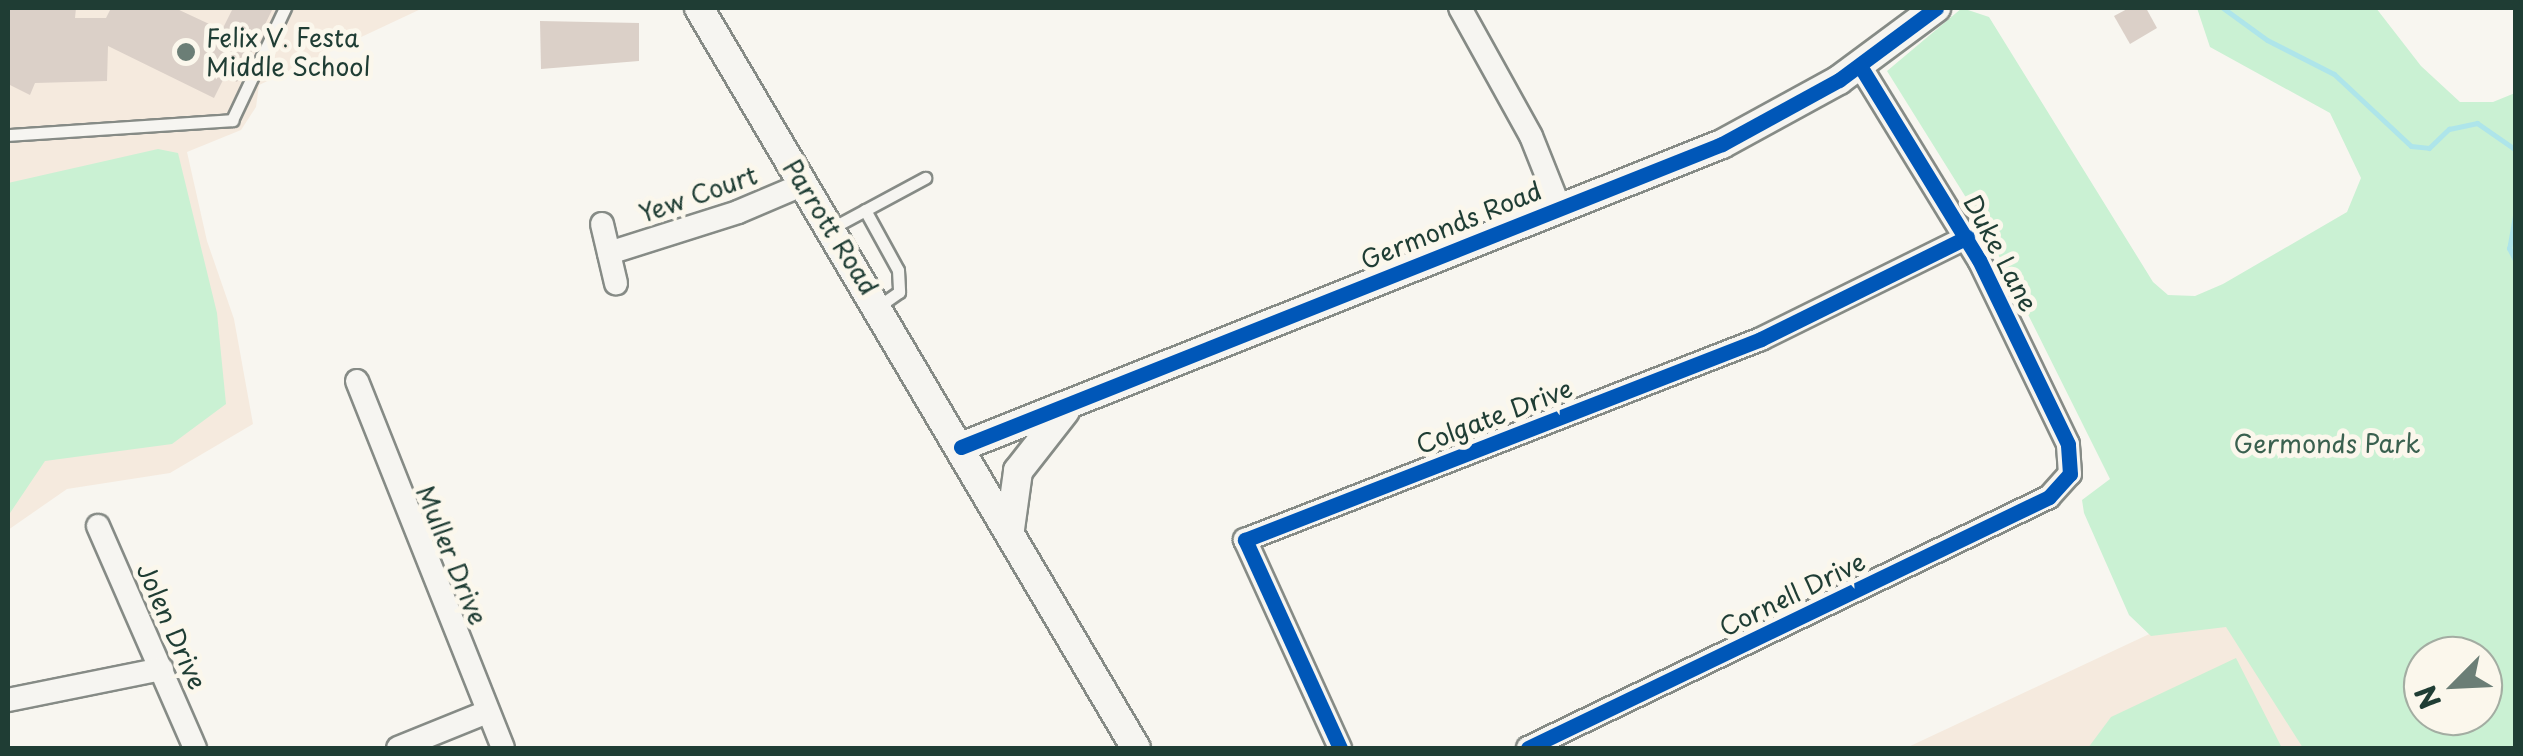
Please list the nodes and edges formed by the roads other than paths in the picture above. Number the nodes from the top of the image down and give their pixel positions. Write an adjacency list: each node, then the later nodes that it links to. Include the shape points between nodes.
1 (284, 8): 6 (lane, via 232,120)
2 (699, 8): 8 (street, Parrott Road)
3 (1460, 8): 9 (street, via 1531,136)
4 (1936, 8): 5 (street, Germonds Road)
5 (1860, 66): 9 (street, Germonds Road, via 1732,139); 13 (street, Duke Lane)
6 (8, 135)
7 (925, 178): 10 (lane)
8 (804, 184): 12 (street, Parrott Road); 14 (street, Yew Court)
9 (1560, 209): 18 (street, Germonds Road)
10 (865, 210): 12 (lane); 16 (lane, via 898,270 899,292)
11 (602, 224): 14 (street)
12 (832, 228): 16 (street, Parrott Road)
13 (1967, 237): 20 (street, Duke Lane, via 2068,444); 30 (street, Colgate Drive, via 1761,339 1245,540)
14 (609, 252): 15 (street)
15 (616, 283)
16 (880, 306): 19 (street, Parrott Road)
17 (356, 381): 25 (street, Muller Drive)
18 (1082, 398): 19 (street, Germonds Road); 22 (street, Germonds Road, via 1044,430 1018,471 1009,502)
19 (961, 447): 22 (street)
20 (2070, 474): 31 (street, Cornell Drive, via 2049,497)
21 (98, 526): 23 (street, Jolen Drive)
22 (1012, 536): 29 (street)
23 (162, 669): 24 (street); 26 (street, Jolen Drive)
24 (8, 700)
25 (487, 712): 27 (street); 28 (street, Muller Drive)
26 (195, 748)
27 (398, 748)
28 (503, 748)
29 (1136, 748)
30 (1340, 748)
31 (1528, 748)

